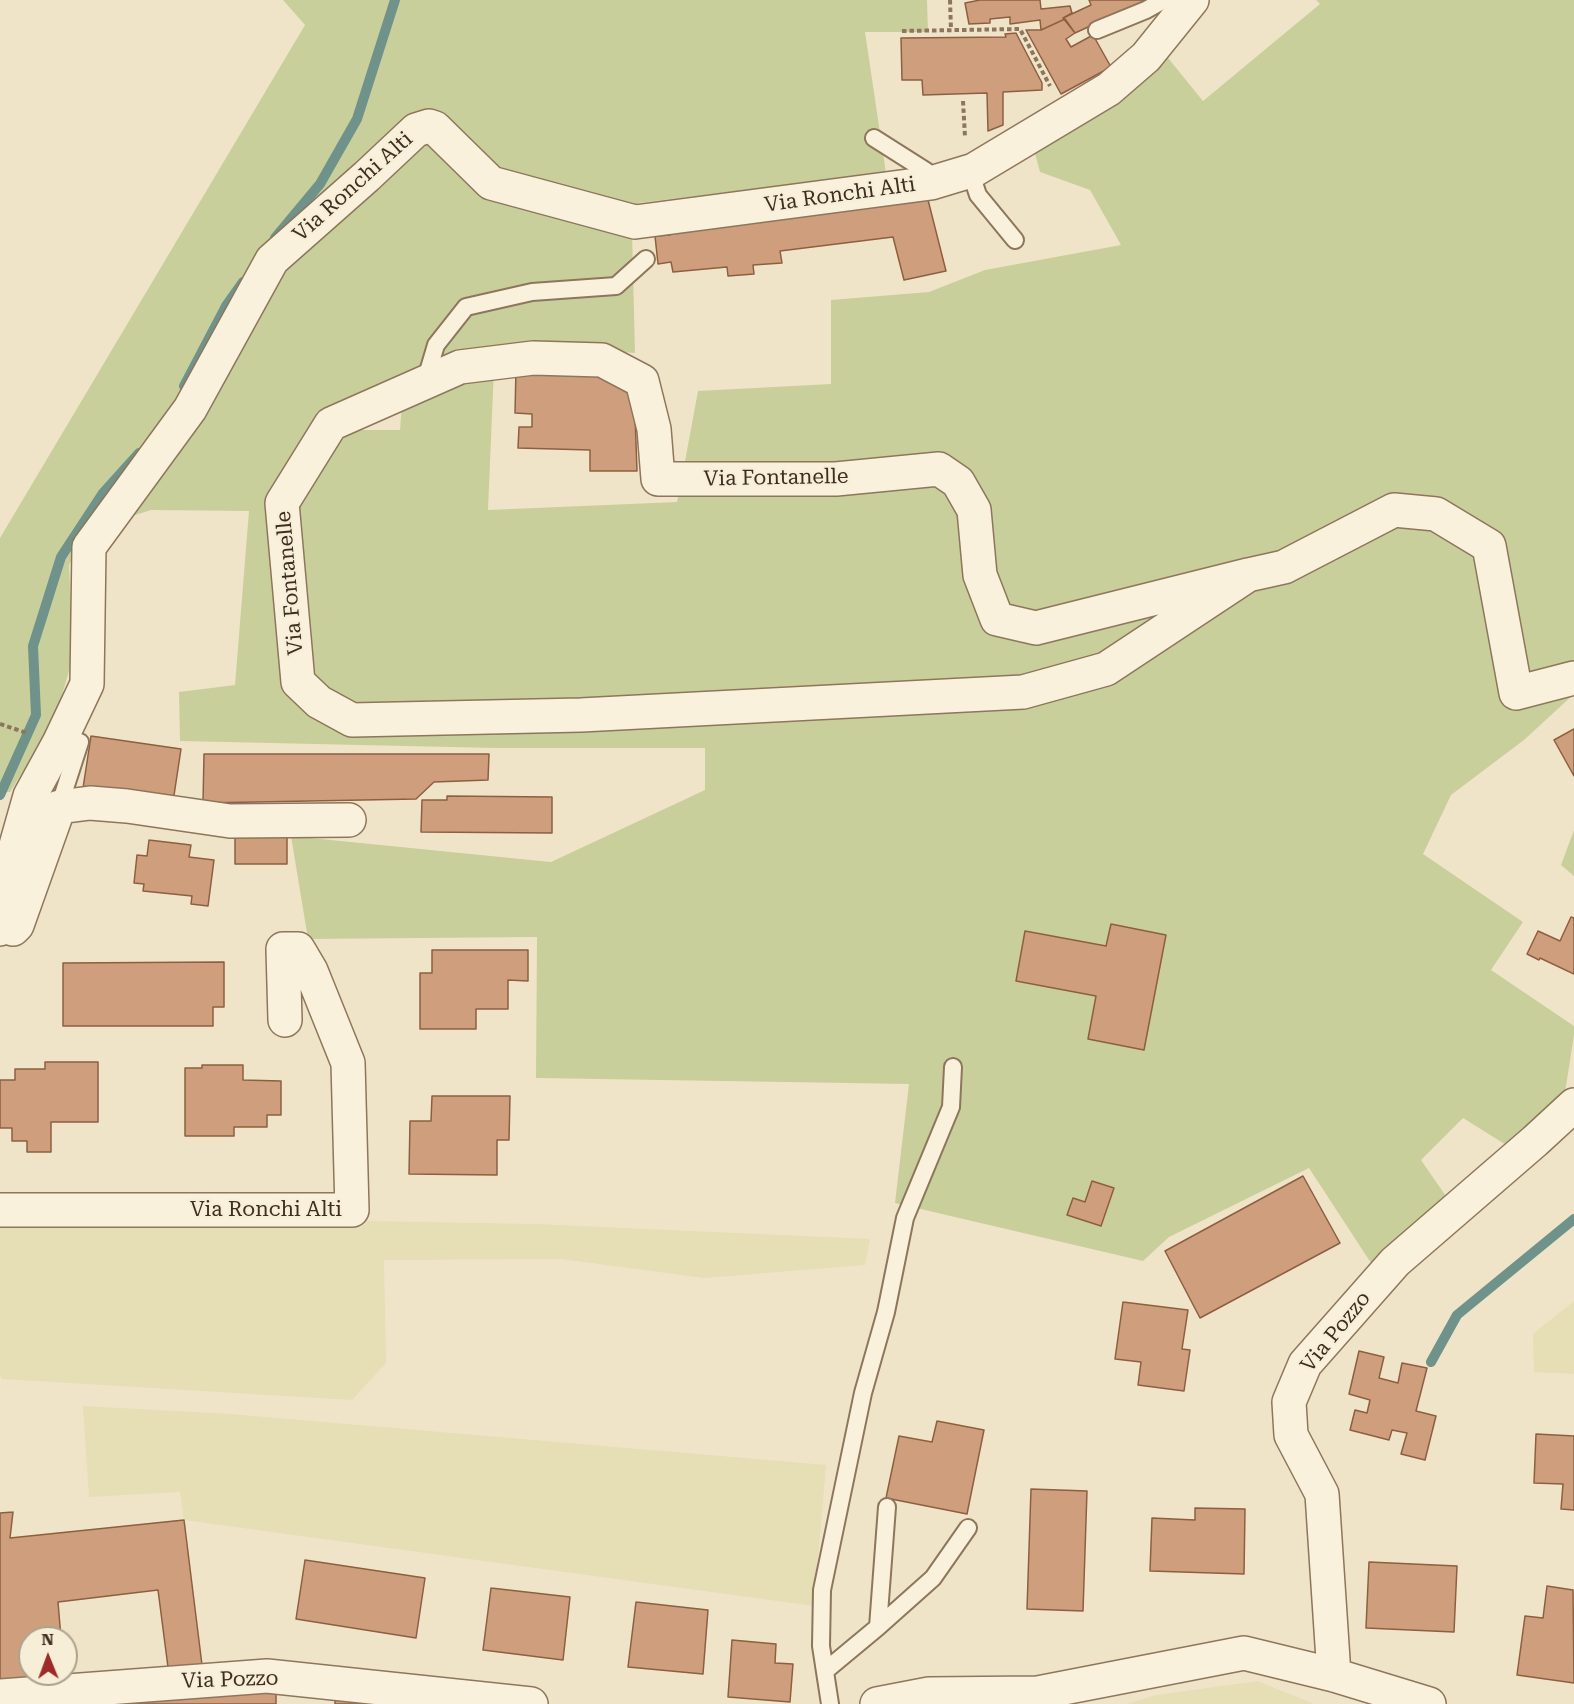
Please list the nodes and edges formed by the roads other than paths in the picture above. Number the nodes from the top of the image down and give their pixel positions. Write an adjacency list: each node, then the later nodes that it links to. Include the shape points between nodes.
1 (1171, 0): 3 (lane)
2 (1198, 2): 5 (street, Via Ronchi Alti, via 1109,89 1065,116)
3 (1097, 30)
4 (874, 138): 6 (lane, via 926,171)
5 (967, 157): 6 (street, Via Ronchi Alti); 7 (lane, via 978,195)
6 (931, 183): 15 (street, Via Ronchi Alti, via 635,222 491,183 435,128 416,130 272,260 190,409 89,547 87,684 30,796 13,856)
7 (1015, 240)
8 (646, 259): 9 (lane, via 616,286 532,292 466,307 436,345)
9 (425, 383): 10 (street, Via Fontanelle, via 460,367 532,358 602,360 642,381 654,429 657,479 836,479 939,469 958,482 974,510 980,575 997,619 1036,628); 10 (street, Via Fontanelle, via 331,424 282,503 298,682 319,702 352,720 581,715 1023,692 1106,669)
10 (1248, 575): 11 (street, Via Fontanelle, via 1284,567 1394,510 1436,514 1489,546 1516,693)
11 (1574, 678)
12 (80, 742): 13 (lane)
13 (59, 807): 14 (street, via 118,805 230,821); 16 (street, via 17,924)
14 (349, 820)
15 (0, 928)
16 (0, 940)
17 (285, 1020): 20 (street, Via Ronchi Alti, via 283,949 298,949 311,971 348,1063 352,1210)
18 (953, 1067): 24 (lane, via 951,1107 905,1218 886,1312 863,1393 822,1590 821,1646)
19 (1574, 1105): 25 (street, Via Pozzo, via 1395,1262 1305,1364 1288,1402 1291,1435 1322,1494)
20 (0, 1210)
21 (887, 1508): 23 (lane)
22 (968, 1528): 23 (lane, via 933,1578)
23 (878, 1627): 24 (lane)
24 (825, 1671): 28 (lane)
25 (1334, 1675): 29 (street, via 1244,1653 1038,1693 929,1694); 30 (street)
26 (0, 1696): 27 (street, Via Pozzo, via 267,1676)
27 (531, 1704)
28 (830, 1704)
29 (877, 1704)
30 (1429, 1704)

